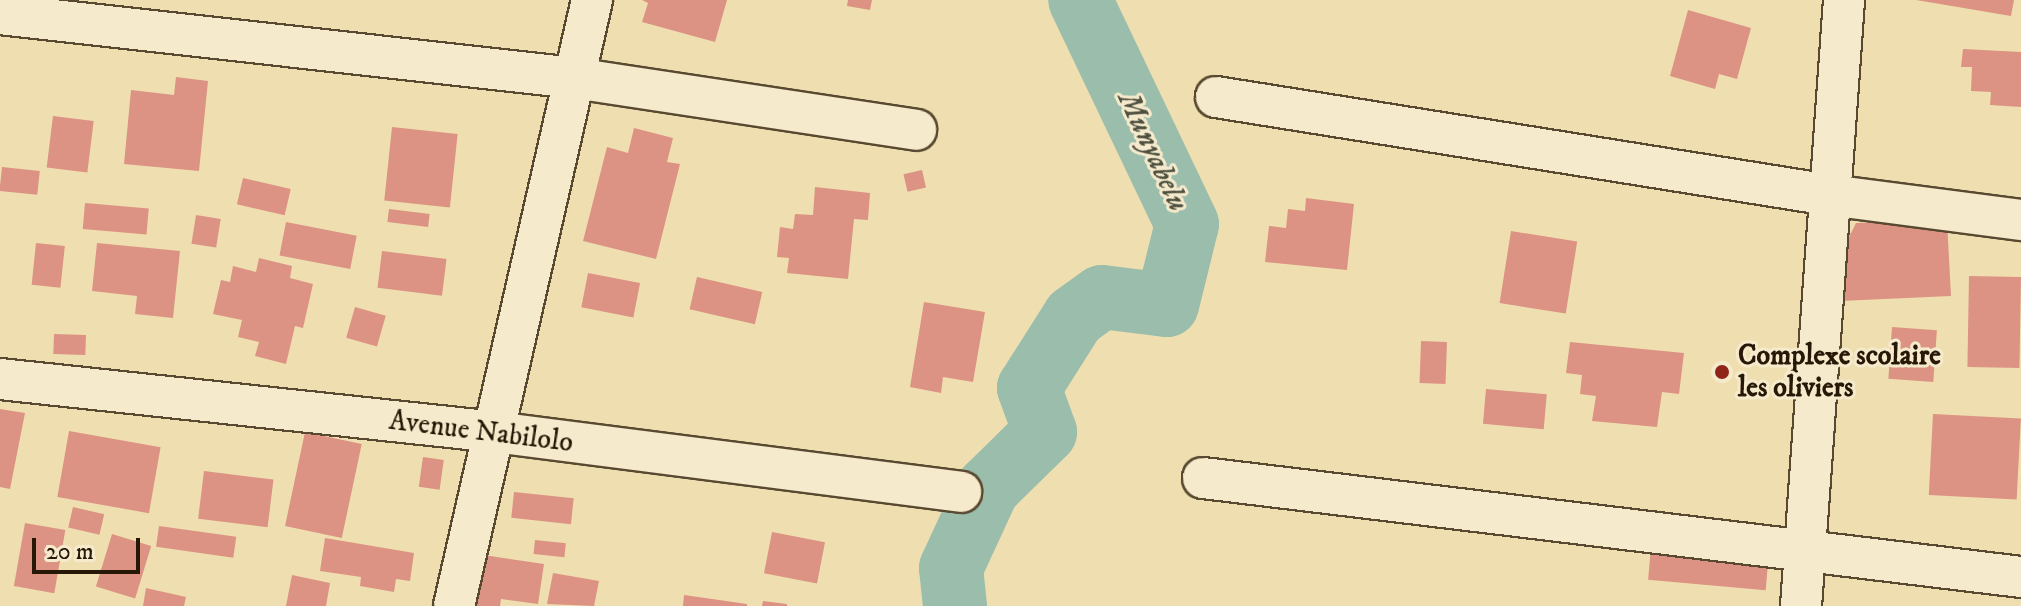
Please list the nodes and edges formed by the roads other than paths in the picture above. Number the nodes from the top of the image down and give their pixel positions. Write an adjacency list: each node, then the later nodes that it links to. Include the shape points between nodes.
1 (592, 0): 4 (street)
2 (1844, 0): 7 (street)
3 (0, 14): 4 (street)
4 (574, 78): 6 (street); 10 (street)
5 (1216, 97): 7 (street)
6 (916, 130)
7 (1829, 195): 8 (street); 13 (street)
8 (2021, 220)
9 (0, 379): 10 (street, Avenue Nabilolo)
10 (494, 432): 12 (street, Avenue Nabilolo); 15 (street)
11 (1203, 478): 13 (street)
12 (961, 492)
13 (1804, 548): 14 (street); 16 (street)
14 (2021, 577)
15 (454, 606)
16 (1801, 606)

